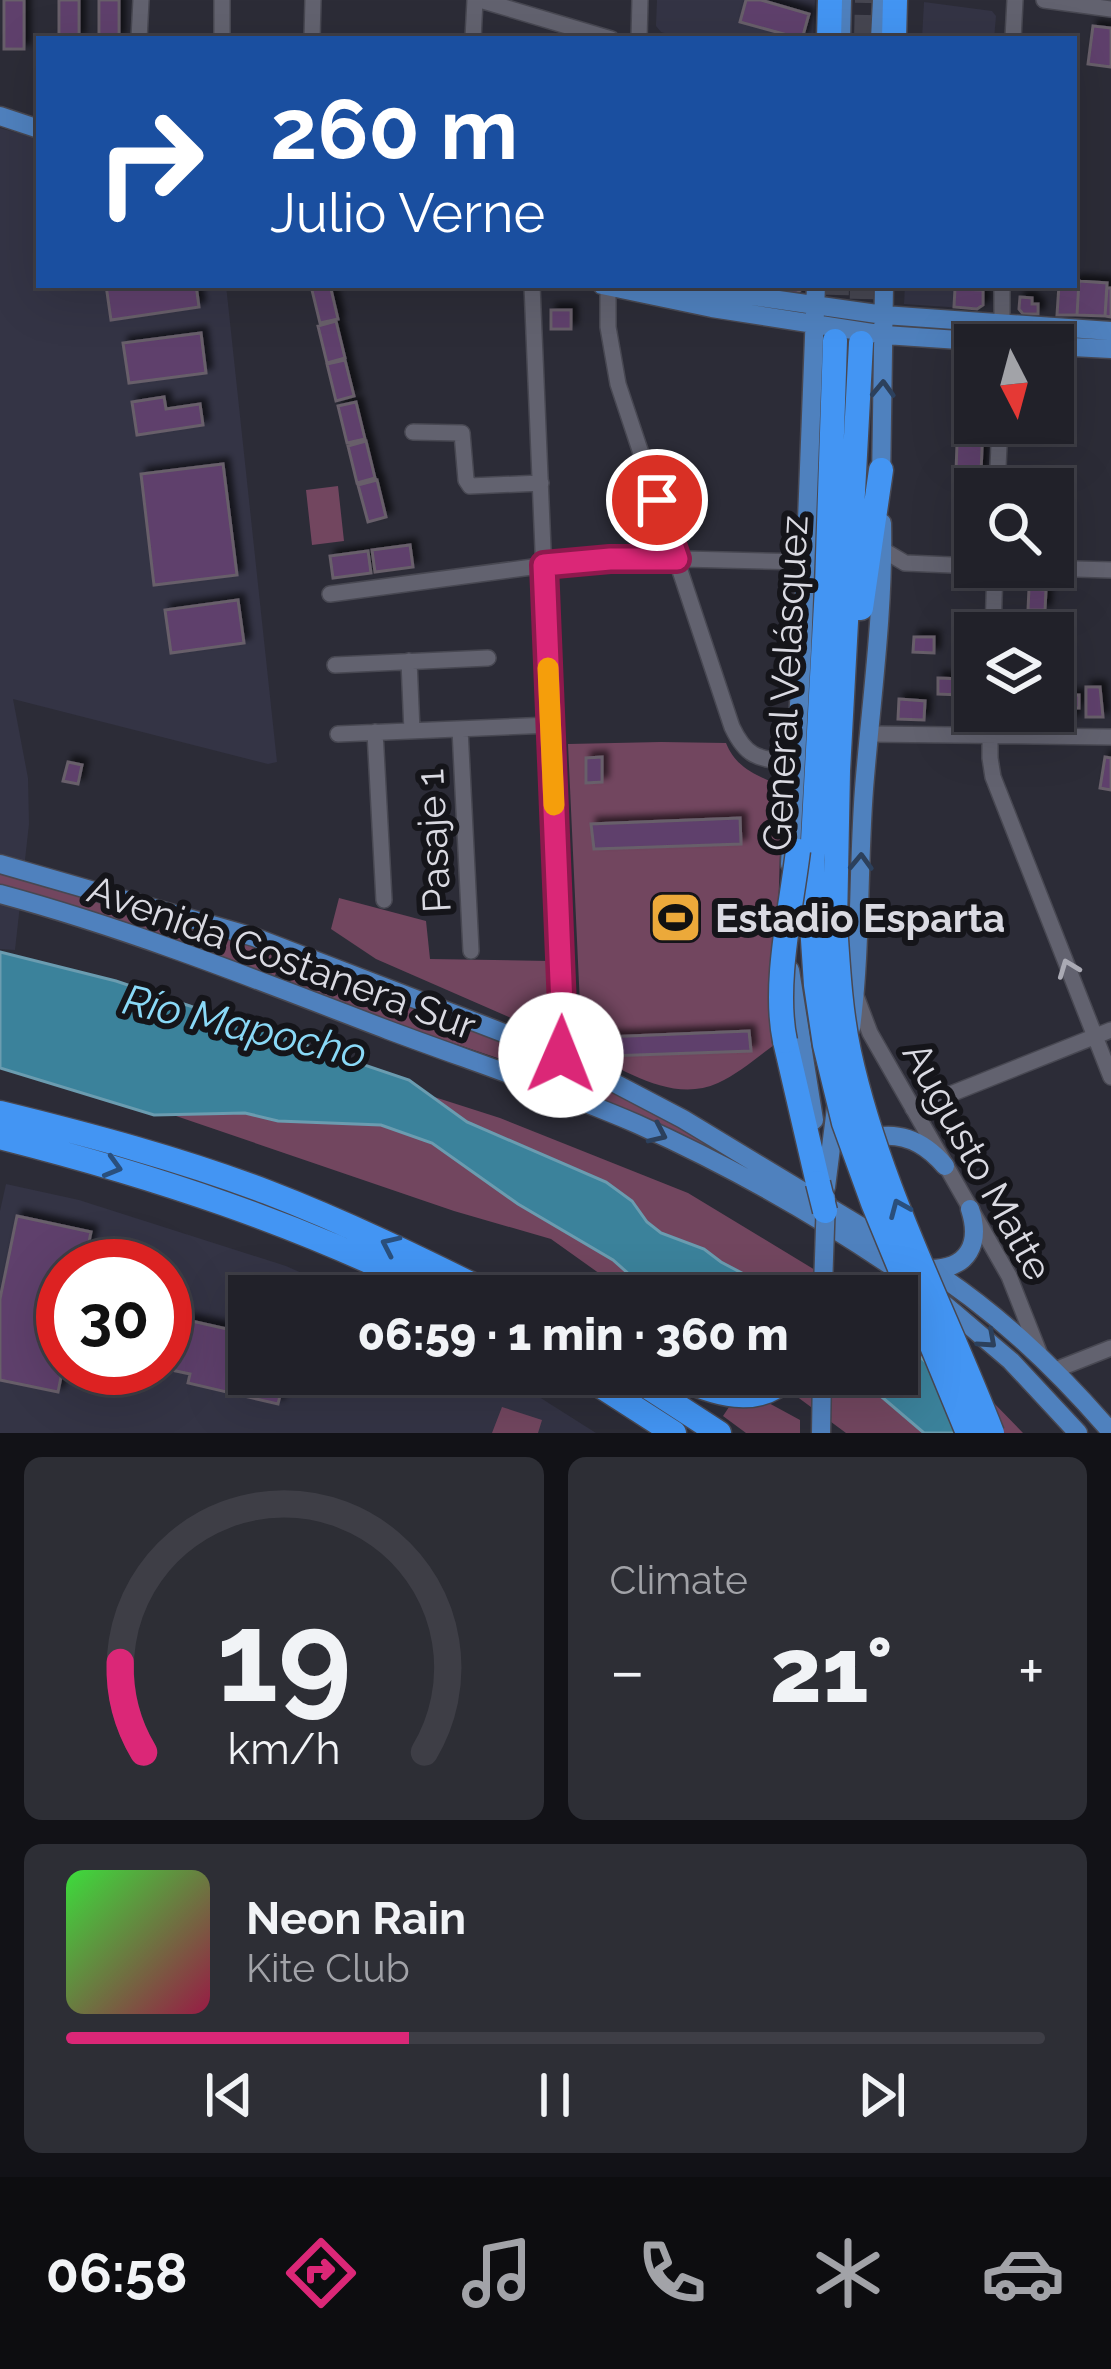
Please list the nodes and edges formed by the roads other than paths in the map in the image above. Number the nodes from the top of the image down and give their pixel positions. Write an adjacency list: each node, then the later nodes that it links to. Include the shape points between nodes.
1 (141, 0): 14 (street)
2 (222, 0): 15 (street)
3 (314, 0): 16 (street)
4 (477, 0): 17 (street); 18 (street)
5 (640, 0): 19 (street)
6 (821, 0): 20 (street)
7 (830, 0): 21 (highway)
8 (842, 0): 22 (main road)
9 (882, 0): 23 (main road)
10 (895, 0): 24 (highway)
11 (1015, 0): 25 (street)
12 (1044, 0): 13 (street)
13 (1111, 9)
14 (140, 36)
15 (221, 36)
16 (312, 36)
17 (473, 36)
18 (600, 36)
19 (639, 36)
20 (819, 36)
21 (829, 36)
22 (841, 36)
23 (880, 36)
24 (894, 36)
25 (1013, 36)
26 (0, 116): 27 (main road)
27 (36, 128)
28 (532, 288): 44 (street)
29 (621, 288): 46 (street, via 610,342 618,384)
30 (625, 288): 34 (main road, via 712,308)
31 (816, 288): 34 (main road)
32 (883, 288): 37 (main road)
33 (1002, 288): 35 (street)
34 (815, 315): 37 (main road); 47 (main road)
35 (1002, 324)
36 (1111, 331): 38 (main road)
37 (866, 333): 39 (main road); 43 (main road, one-way to 37); 56 (highway, General Velásquez); 67 (highway, General Velásquez)
38 (1074, 333)
39 (954, 336)
40 (1074, 347): 41 (main road)
41 (1111, 349)
42 (413, 432): 44 (street, via 462,433 470,486)
43 (880, 470): 45 (main road); 67 (highway)
44 (541, 483): 48 (street)
45 (883, 550): 49 (street, via 905,563); 63 (main road)
46 (677, 559): 47 (street); 48 (street); 66 (street, via 740,742 752,755)
47 (806, 562): 66 (main road)
48 (544, 565): 52 (street); 57 (street)
49 (954, 565)
50 (1074, 569): 51 (street)
51 (1111, 570)
52 (330, 594)
53 (488, 658): 54 (street)
54 (410, 662): 55 (street); 59 (street)
55 (335, 665)
56 (820, 719): 71 (highway, General Velásquez, via 812,860); 84 (highway, bridge, via 782,1014)
57 (551, 725): 58 (street); 77 (street)
58 (460, 729): 59 (street); 72 (street, Pasaje 1)
59 (412, 731): 61 (street)
60 (990, 732): 64 (street)
61 (376, 733): 62 (street); 70 (street)
62 (338, 734)
63 (869, 734): 64 (street); 75 (main road, one-way to 63)
64 (990, 736): 65 (street); 76 (street, one-way to 64, via 993,777)
65 (1111, 737)
66 (795, 763): 84 (main road, via 789,955)
67 (838, 771): 71 (highway, General Velásquez)
68 (0, 864): 73 (main road, Avenida Costanera Sur)
69 (0, 894): 74 (main road, Avenida Costanera Sur)
70 (385, 900)
71 (824, 924): 101 (highway, General Velásquez, bridge, via 820,1012 844,1123); 102 (highway, General Velásquez, one-way to 71, bridge, via 870,1131)
72 (471, 951)
73 (299, 954): 74 (main road, via 281,968); 77 (main road, Avenida Costanera Sur)
74 (282, 990): 78 (main road, Avenida Costanera Sur)
75 (855, 993): 80 (street, Augusto Matte); 84 (main road)
76 (1103, 1033): 79 (street); 80 (street)
77 (561, 1055): 78 (main road, via 537,1073); 86 (main road, Avenida Costanera Sur)
78 (510, 1076): 103 (main road, Avenida Costanera Sur, one-way to 103, via 674,1141 884,1261 985,1336)
79 (1111, 1077)
80 (913, 1109): 83 (street, Augusto Matte)
81 (0, 1113): 88 (highway, one-way to 81, via 268,1192)
82 (0, 1138): 87 (highway, one-way to 87, via 239,1207)
83 (945, 1166): 84 (main road, via 916,1142 880,1136 862,1140); 85 (street, Augusto Matte)
84 (824, 1191): 89 (main road, bridge)
85 (970, 1209): 86 (main road, via 970,1251); 91 (street, Augusto Matte)
86 (930, 1269): 91 (main road, Avenida Costanera Sur)
87 (396, 1275)
88 (451, 1275)
89 (823, 1275)
90 (1111, 1348): 91 (street)
91 (1050, 1365): 96 (main road, Avenida Costanera Sur)
92 (608, 1395): 97 (highway)
93 (615, 1395): 98 (highway)
94 (660, 1395): 99 (highway)
95 (822, 1395): 100 (main road)
96 (1111, 1432)
97 (654, 1433)
98 (674, 1433)
99 (719, 1433)
100 (821, 1433)
101 (968, 1433)
102 (992, 1433)
103 (1078, 1433)

